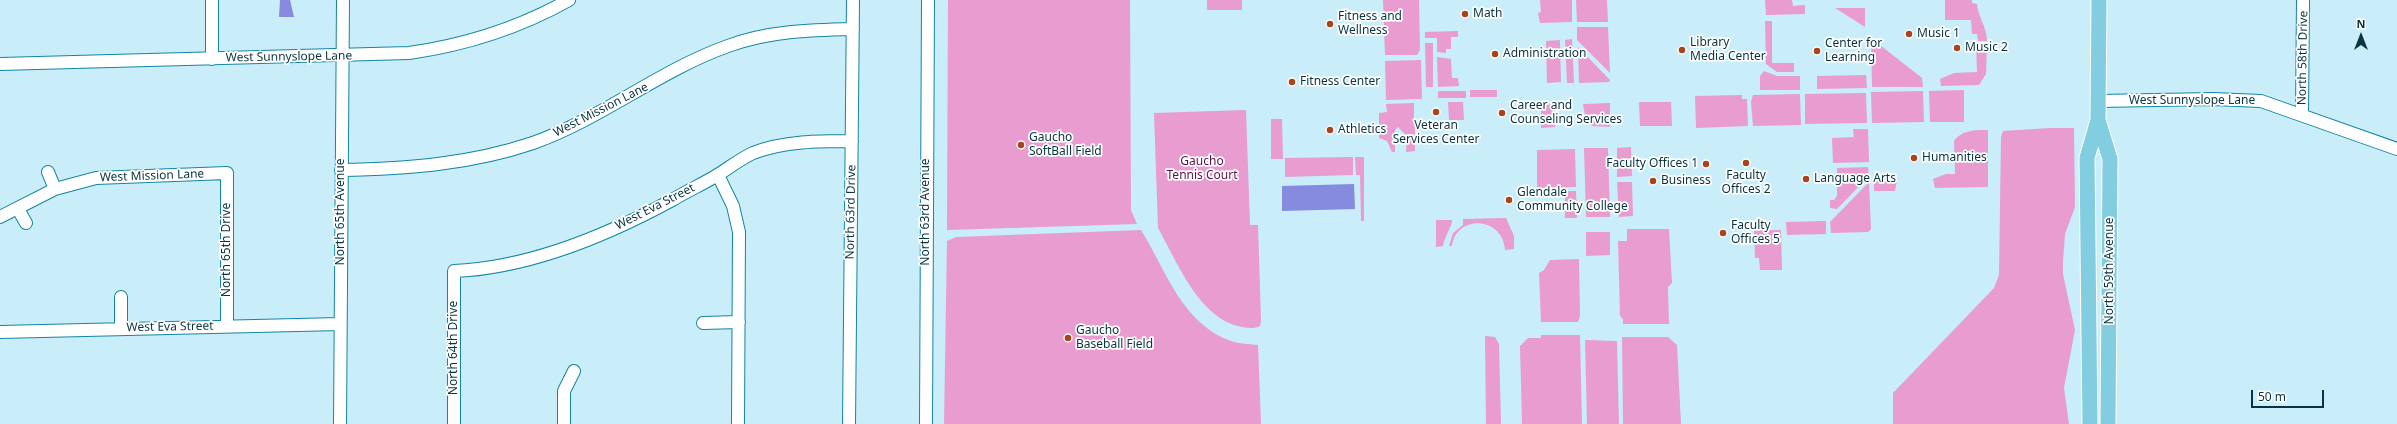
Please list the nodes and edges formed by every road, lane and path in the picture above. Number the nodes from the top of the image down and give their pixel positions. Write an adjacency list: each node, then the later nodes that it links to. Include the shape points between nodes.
1 (212, 0): 10 (street)
2 (343, 0): 9 (street, North 65th Avenue)
3 (569, 0): 9 (street, West Sunnyslope Lane, via 499,32 464,43 409,53)
4 (853, 0): 8 (street, North 63rd Drive)
5 (928, 0): 41 (street, North 63rd Avenue)
6 (2098, 0): 12 (main road, North 59th Avenue)
7 (2303, 0): 13 (street, North 58th Drive)
8 (853, 29): 15 (street, North 63rd Drive); 17 (street, West Mission Lane, via 776,33 728,46 583,121 533,143 432,165)
9 (342, 56): 10 (street, West Sunnyslope Lane); 17 (street, North 65th Avenue)
10 (212, 59): 11 (street, West Sunnyslope Lane)
11 (0, 64)
12 (2098, 101): 13 (street, West Sunnyslope Lane, via 2251,99); 14 (main road, North 59th Avenue)
13 (2302, 115): 16 (street, West Sunnyslope Lane)
14 (2098, 120): 22 (main road, North 59th Avenue, via 2087,158); 27 (main road, North 59th Avenue, via 2110,159)
15 (852, 141): 20 (street, West Eva Street, via 780,146 753,154); 40 (street, North 63rd Drive)
16 (2397, 149)
17 (341, 170): 31 (street, North 65th Avenue)
18 (48, 172): 21 (street)
19 (227, 173): 21 (street, West Mission Lane, via 116,176 76,182); 32 (street, North 65th Drive)
20 (718, 175): 26 (street, West Eva Street, via 627,223 569,246 497,266); 29 (street, via 733,206 739,232)
21 (55, 189): 23 (street, West Mission Lane)
22 (2089, 205): 27 (main road, via 2099,224 2100,281); 42 (main road, North 59th Avenue)
23 (18, 210): 24 (street, West Mission Lane); 25 (street)
24 (0, 217)
25 (26, 223)
26 (454, 271): 37 (street, North 64th Drive)
27 (2110, 284): 43 (main road, North 59th Avenue)
28 (121, 298): 33 (street)
29 (739, 322): 30 (street); 39 (street)
30 (703, 323)
31 (340, 324): 32 (street, West Eva Street); 36 (street, North 65th Avenue)
32 (227, 326): 33 (street, West Eva Street)
33 (121, 328): 34 (street, West Eva Street)
34 (0, 332)
35 (574, 371): 38 (street, via 564,391)
36 (340, 424)
37 (454, 424)
38 (564, 424)
39 (738, 424)
40 (849, 424)
41 (926, 424)
42 (2090, 424)
43 (2108, 424)

